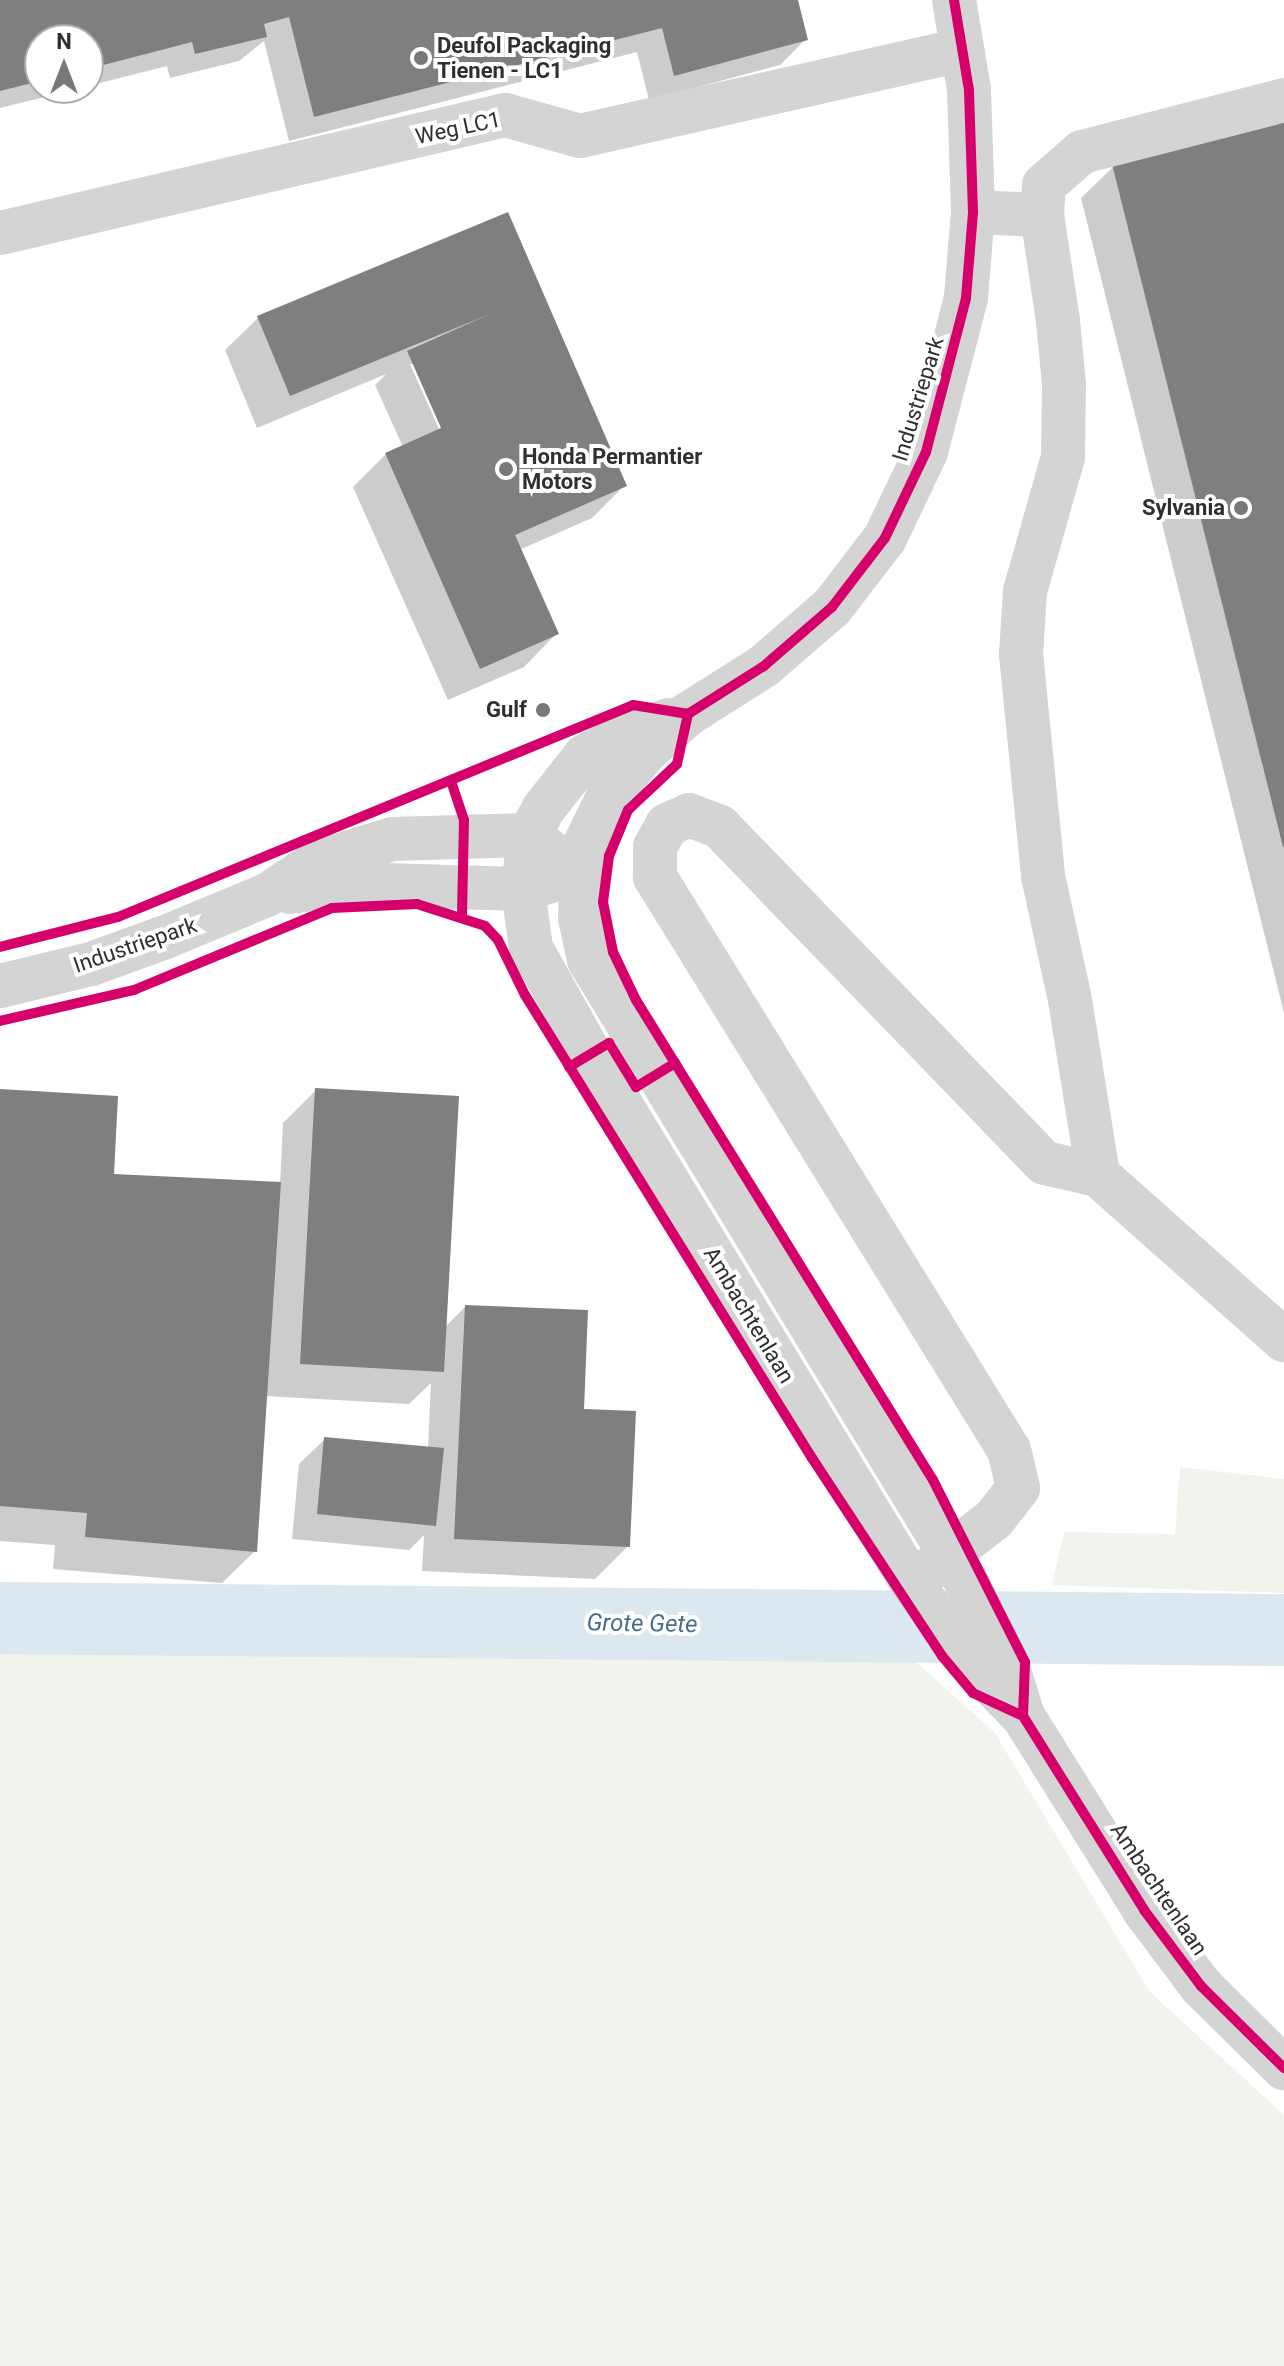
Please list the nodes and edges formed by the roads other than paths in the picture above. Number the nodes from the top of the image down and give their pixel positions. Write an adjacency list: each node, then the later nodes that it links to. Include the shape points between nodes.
1 (954, 0): 2 (street, Industriepark)
2 (962, 50): 4 (street, Industriepark); 6 (street, Weg LC1, via 580,136 505,115)
3 (1284, 100): 5 (street, via 1082,152 1044,185)
4 (973, 212): 5 (street); 7 (street, Industriepark, via 966,298 944,396 926,452 885,538 851,587 795,641)
5 (1042, 215): 13 (street, via 1064,384 1063,457 1025,591 1021,654 1043,876 1073,1015)
6 (0, 233)
7 (688, 714): 8 (street, Industriepark, via 629,733 585,756); 9 (street, Industriepark, via 645,752 608,797 583,848)
8 (529, 835): 9 (street); 10 (street, Industriepark); 11 (street, Industriepark, via 392,839 317,862)
9 (579, 874): 10 (street, Industriepark); 15 (street, Ambachtenlaan, via 580,918 589,960)
10 (523, 889): 11 (street, Industriepark, via 351,884); 16 (street, Ambachtenlaan, via 531,948 548,984)
11 (267, 895): 12 (street, Industriepark, via 91,964)
12 (0, 986)
13 (1098, 1175): 14 (street); 15 (street, via 1045,1163 720,827 689,815 667,825 655,847 655,877 1009,1450 1018,1488)
14 (1284, 1340)
15 (957, 1567): 16 (street); 17 (street, Ambachtenlaan)
16 (912, 1583): 17 (street, Ambachtenlaan)
17 (986, 1659): 18 (street, Ambachtenlaan, via 1144,1910 1201,1986)
18 (1284, 2068)

